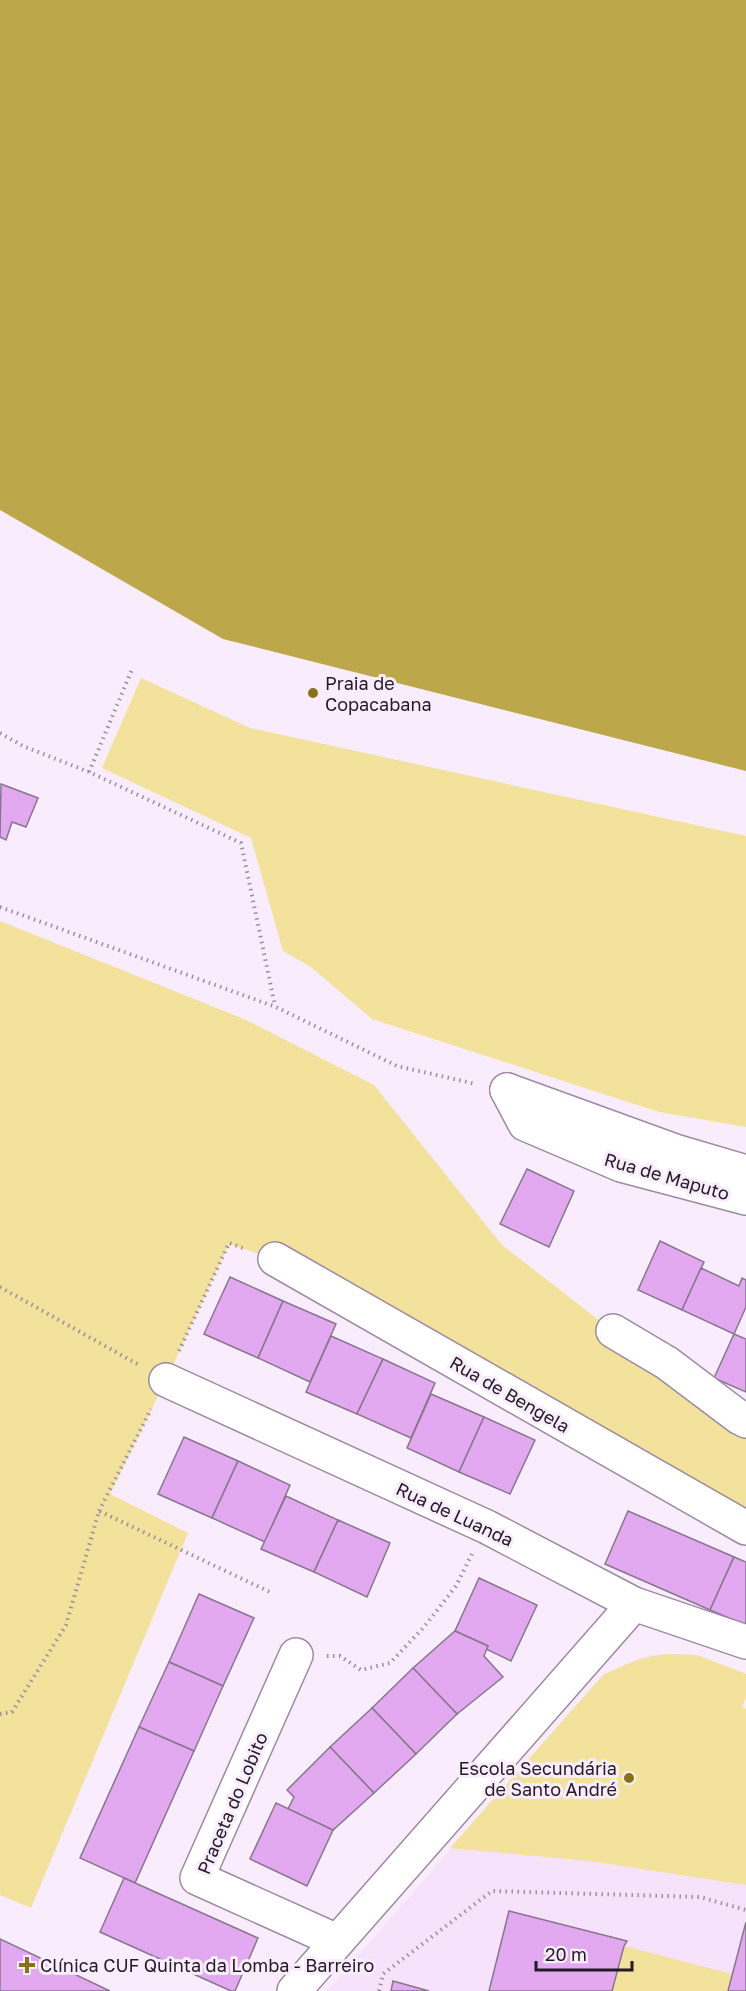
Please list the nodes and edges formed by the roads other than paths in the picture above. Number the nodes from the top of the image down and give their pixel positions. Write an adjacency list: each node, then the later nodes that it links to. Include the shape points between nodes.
1 (746, 1172): 2 (street, Rua de Maputo, via 675,1151 507,1090 525,1124 621,1165)
2 (746, 1198)
3 (275, 1259): 7 (street, Rua de Bengela)
4 (613, 1331): 6 (street, via 667,1363)
5 (166, 1380): 8 (street, Rua de Luanda, via 487,1527)
6 (746, 1421)
7 (746, 1528)
8 (634, 1604): 9 (street, Rua de Luanda); 11 (street)
9 (746, 1642)
10 (296, 1655): 11 (street, Praceta do Lobito, via 197,1878)
11 (337, 1941): 12 (street)
12 (294, 1991)

